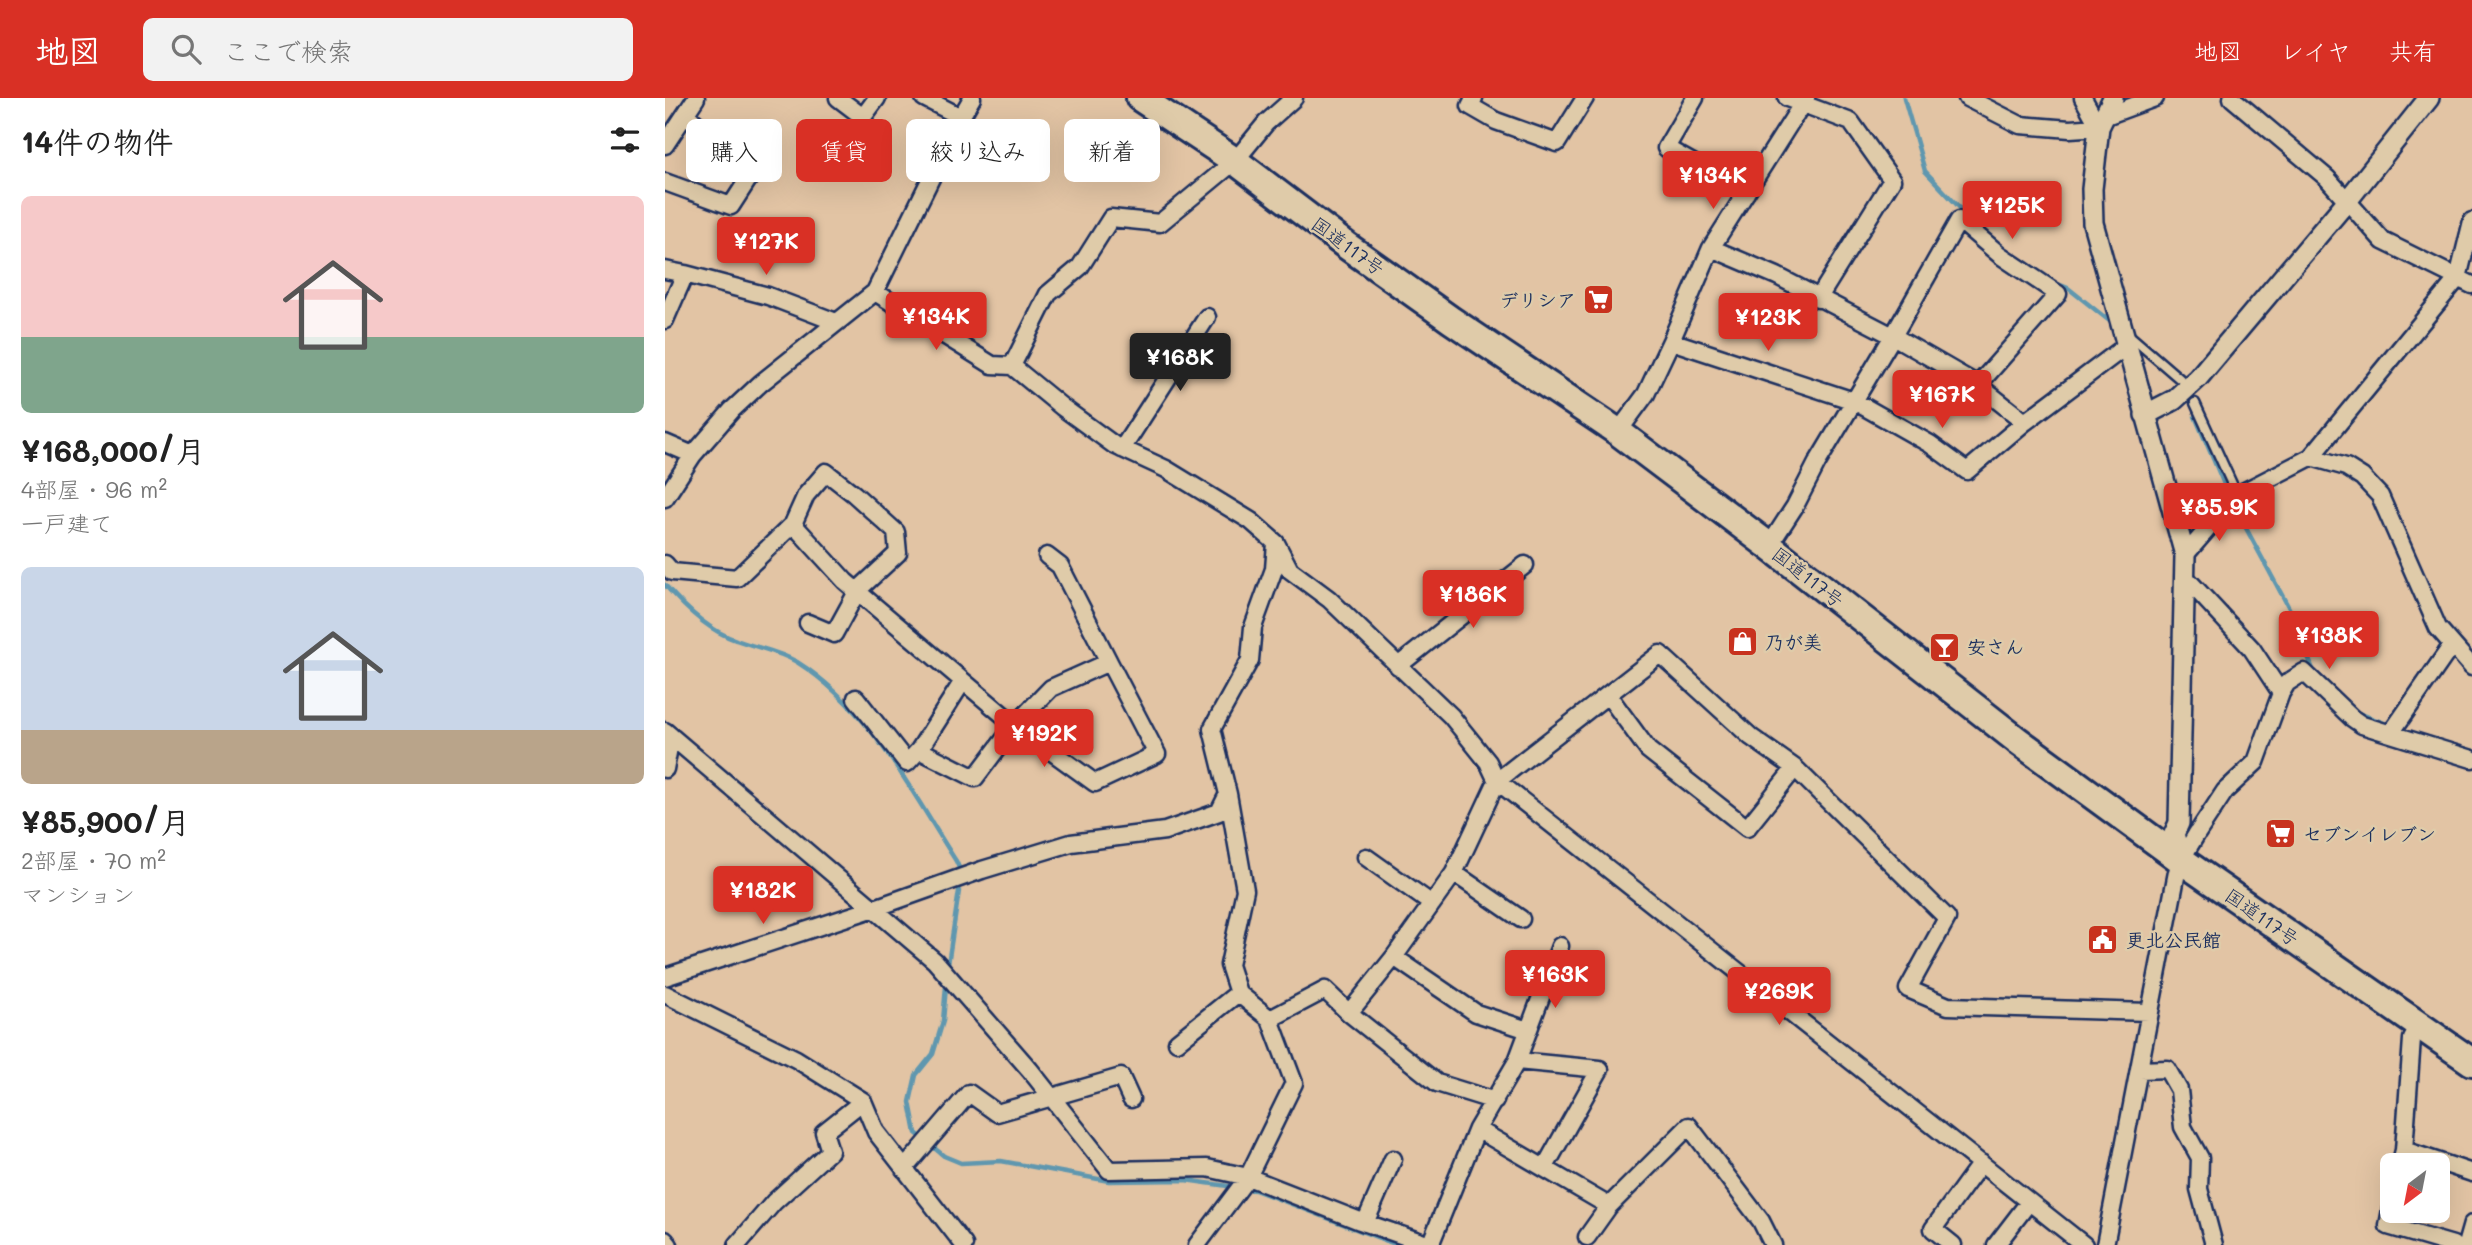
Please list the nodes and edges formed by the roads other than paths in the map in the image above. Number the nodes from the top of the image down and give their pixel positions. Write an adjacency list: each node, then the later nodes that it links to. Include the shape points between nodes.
1 (696, 98): 18 (street)
2 (838, 98): 3 (street, via 863,117)
3 (877, 98)
4 (924, 98): 20 (street)
5 (972, 98): 20 (street)
6 (1140, 98): 22 (highway, 国道117号)
7 (1294, 98): 22 (street)
8 (1474, 98): 9 (street, via 1470,106 1496,121 1557,143)
9 (1585, 98)
10 (1695, 98): 24 (street, via 1666,148)
11 (1787, 98): 17 (street)
12 (1967, 98): 19 (street, via 2019,125 2070,130)
13 (2083, 98): 19 (street)
14 (2155, 98): 19 (street)
15 (2232, 98): 25 (street, via 2327,178)
16 (2429, 98): 25 (street)
17 (1805, 101): 24 (street); 32 (street, via 1851,122 1892,180)
18 (687, 114): 21 (street); 23 (street, via 751,175 731,206)
19 (2106, 114): 37 (street, via 2092,189 2093,223)
20 (961, 117): 31 (street)
21 (665, 145)
22 (1235, 161): 39 (street, via 1160,223 1111,218 1080,267 1048,294); 46 (highway, 国道117号, via 1451,320)
23 (665, 182)
24 (1746, 193): 27 (street)
25 (2347, 201): 30 (street, via 2383,241); 44 (street, via 2198,378 2174,400)
26 (2472, 221): 30 (street)
27 (1711, 248): 32 (street); 38 (street)
28 (665, 270): 29 (street)
29 (685, 274): 34 (street); 35 (street, via 768,296)
30 (2465, 281): 50 (street)
31 (875, 292): 35 (street); 39 (street, via 992,365)
32 (1818, 299): 36 (street)
33 (1207, 317): 48 (street)
34 (665, 320)
35 (836, 322): 49 (street, via 761,383)
36 (1893, 337): 41 (street); 41 (street, via 1959,220 2058,294); 42 (street)
37 (2124, 338): 40 (lane); 44 (street); 45 (street)
38 (1671, 341): 42 (street); 46 (street, via 1646,394)
39 (1012, 366): 48 (street)
40 (2180, 379)
41 (1978, 385): 45 (street)
42 (1854, 401): 45 (street, via 1968,471); 55 (street)
43 (2195, 403): 52 (lane)
44 (2145, 415): 56 (street)
45 (2025, 422)
46 (1618, 432): 55 (highway, 国道117号)
47 (665, 443): 49 (street)
48 (1122, 449): 54 (street, via 1166,469 1240,514)
49 (693, 454): 51 (street)
50 (2311, 457): 52 (street); 63 (street, via 2346,467 2380,496 2426,604)
51 (665, 498)
52 (2232, 500): 56 (street)
53 (793, 524): 58 (street, via 737,578 672,572); 61 (street); 61 (street, via 806,495 826,472 896,532 898,554)
54 (1276, 543): 65 (street, via 1290,570 1329,599); 79 (street, via 1274,569 1253,627 1250,660 1212,729)
55 (1769, 546): 81 (highway, 国道117号, via 2017,740)
56 (2185, 555): 60 (street)
57 (1047, 556): 64 (street, via 1061,566)
58 (665, 564)
59 (1525, 565): 65 (street)
60 (2184, 576): 68 (street, via 2252,649); 81 (street, via 2179,823 2174,834)
61 (858, 590): 62 (street, via 834,634); 67 (street)
62 (808, 623)
63 (2452, 645): 66 (street); 72 (street)
64 (1109, 662): 71 (street, via 1051,688); 71 (street, via 1157,754 1095,783)
65 (1398, 666): 78 (street, via 1451,716 1488,762)
66 (2472, 667)
67 (963, 681): 71 (street); 74 (street)
68 (2281, 693): 72 (street, via 2304,672 2352,718); 81 (street, via 2256,762 2225,791)
69 (1608, 695): 76 (street, via 1661,653 1751,737); 76 (street, via 1648,750 1747,828); 78 (street)
70 (856, 698): 74 (street, via 907,763)
71 (1015, 725): 74 (street, via 975,778)
72 (2391, 733): 75 (street)
73 (668, 734): 77 (street); 84 (street)
74 (919, 750)
75 (2472, 759)
76 (1795, 768): 91 (street, via 1947,918 1908,989 1948,1006)
77 (665, 769)
78 (1497, 781): 82 (street); 107 (street)
79 (1229, 794): 84 (street, via 1219,812 1190,824 1071,843); 89 (street, via 1245,890 1229,965)
80 (1366, 857): 83 (street)
81 (2181, 860): 91 (street); 94 (highway, 国道117号)
82 (1454, 873): 83 (street); 85 (street)
83 (1431, 904): 87 (street)
84 (872, 909): 88 (street); 100 (street, via 935,961)
85 (1521, 919)
86 (1560, 946): 95 (street)
87 (1394, 957): 92 (street); 95 (street, via 1476,1013)
88 (665, 977)
89 (1238, 993): 93 (street); 96 (street)
90 (665, 994): 102 (street, via 796,1059)
91 (2149, 1012): 99 (street)
92 (1349, 1013): 93 (street, via 1325,990); 103 (street, via 1437,1083)
93 (1269, 1019): 112 (street, via 1294,1083)
94 (2419, 1026): 98 (highway, 国道117号); 105 (street, via 2411,1039)
95 (1528, 1030): 97 (street)
96 (1177, 1042)
97 (1517, 1061): 103 (street); 108 (street, via 1600,1069)
98 (2472, 1062)
99 (2140, 1070): 129 (street); 130 (street, via 2168,1069 2179,1090 2183,1127 2200,1158 2199,1189)
100 (1053, 1098): 101 (street, via 1121,1077); 109 (street, via 997,1113 969,1093); 112 (street, via 1109,1170 1207,1168)
101 (1131, 1099)
102 (863, 1101): 109 (street, via 876,1132); 121 (street, via 824,1132 830,1151 773,1202)
103 (1495, 1101): 104 (street)
104 (1477, 1129): 108 (street); 124 (street)
105 (2402, 1153)
106 (1393, 1159): 115 (street)
107 (1981, 1163): 113 (street); 126 (street, via 1933,1229)
108 (1545, 1167): 114 (street)
109 (904, 1168): 122 (street)
110 (2450, 1168): 111 (street)
111 (2472, 1173)
112 (1244, 1183): 115 (street); 123 (street)
113 (2029, 1202): 127 (street); 128 (street)
114 (1609, 1206): 118 (street); 125 (street, via 1689,1126 1761,1221)
115 (1366, 1223): 124 (street)
116 (2389, 1223): 131 (street)
117 (2472, 1224): 132 (street)
118 (1587, 1237)
119 (665, 1240): 120 (street)
120 (669, 1245)
121 (737, 1245)
122 (964, 1245)
123 (1197, 1245)
124 (1430, 1245)
125 (1773, 1245)
126 (1953, 1245)
127 (1996, 1245)
128 (2084, 1245)
129 (2105, 1245)
130 (2214, 1245)
131 (2453, 1245)
132 (2466, 1245)

